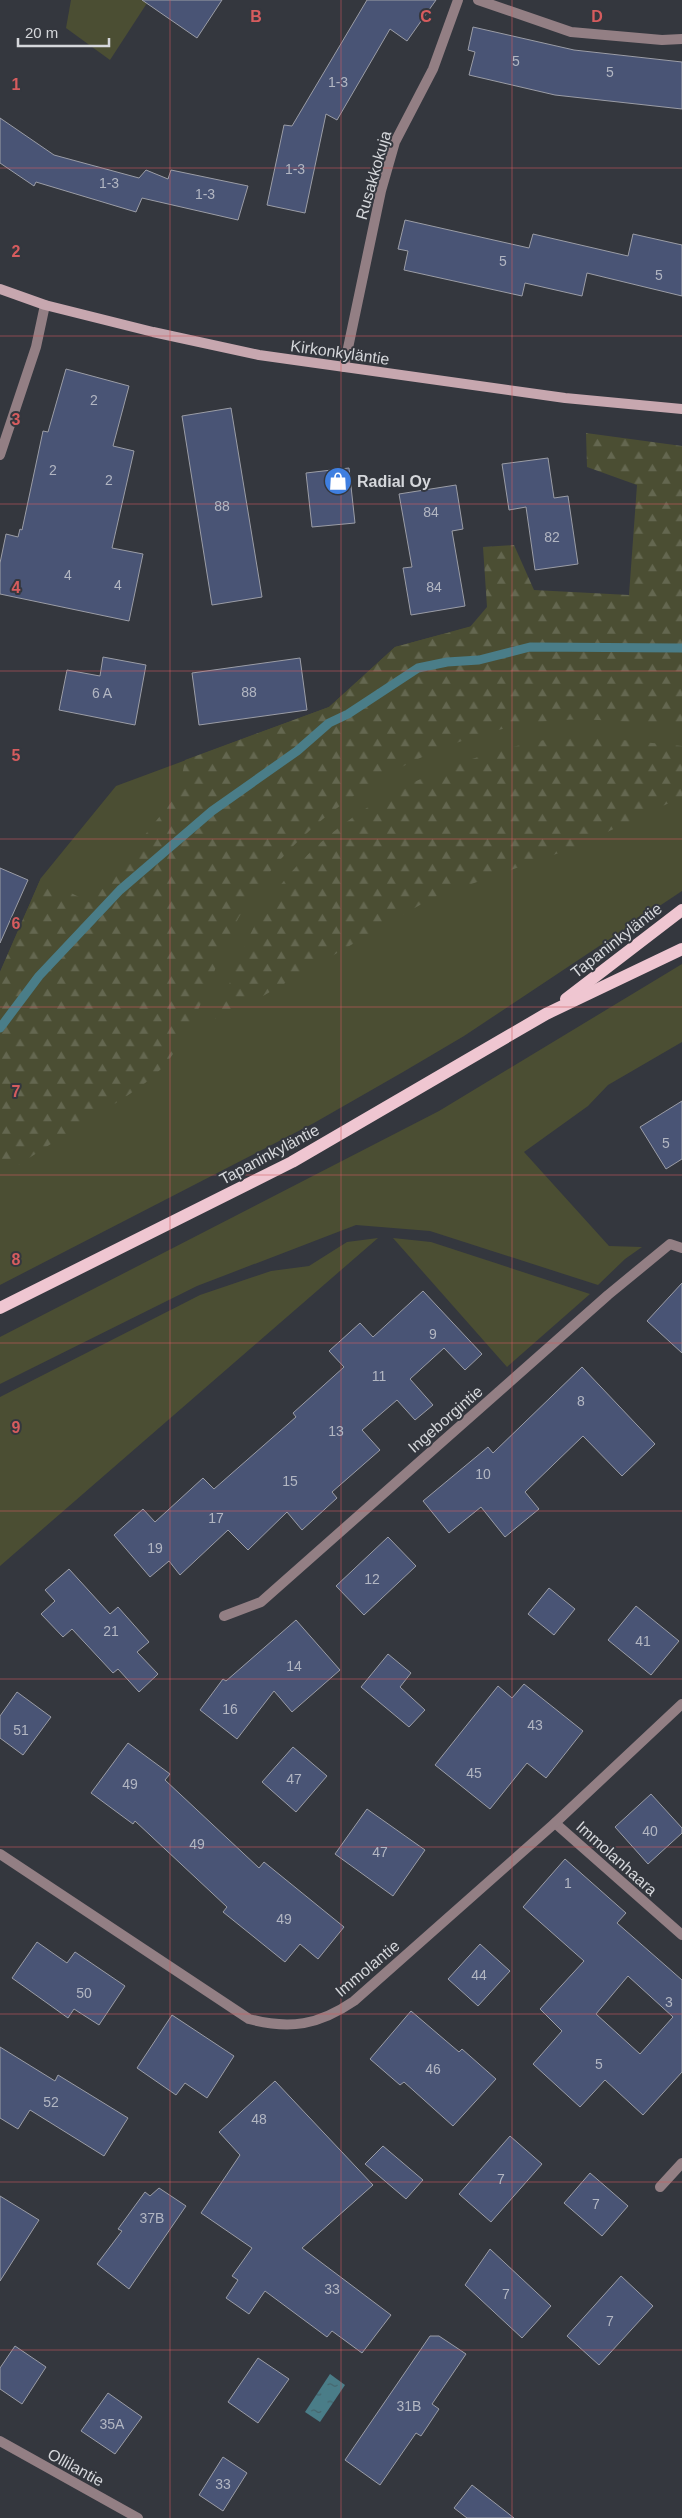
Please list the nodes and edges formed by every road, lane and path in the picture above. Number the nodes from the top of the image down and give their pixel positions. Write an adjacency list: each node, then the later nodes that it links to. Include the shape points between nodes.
1 (458, 0): 6 (street, Rusakkokuja, via 433,68 395,142)
2 (478, 0): 3 (street, via 571,32)
3 (682, 39)
4 (0, 289): 5 (street, Kirkonkyläntie)
5 (45, 305): 6 (street, Kirkonkyläntie, via 259,355); 8 (street, via 36,347)
6 (344, 367): 7 (street, Kirkonkyläntie, via 566,398)
7 (682, 409)
8 (0, 455)
9 (682, 910): 11 (main road, Tapaninkyläntie)
10 (682, 949): 11 (main road, Tapaninkyläntie)
11 (546, 1014): 13 (main road, Tapaninkyläntie, via 292,1162)
12 (682, 1248): 14 (street, Ingeborgintie, via 670,1244 608,1295 261,1602)
13 (0, 1308)
14 (224, 1616)
15 (682, 1704): 16 (street, Immolantie)
16 (555, 1823): 17 (street, Immolantie, via 354,2001 333,2015 288,2025 249,2019); 18 (street, Immolanhaara)
17 (0, 1854)
18 (682, 1935)
19 (682, 2163): 20 (street)
20 (660, 2187)
21 (0, 2441): 22 (street, Ollilantie)
22 (138, 2518)

